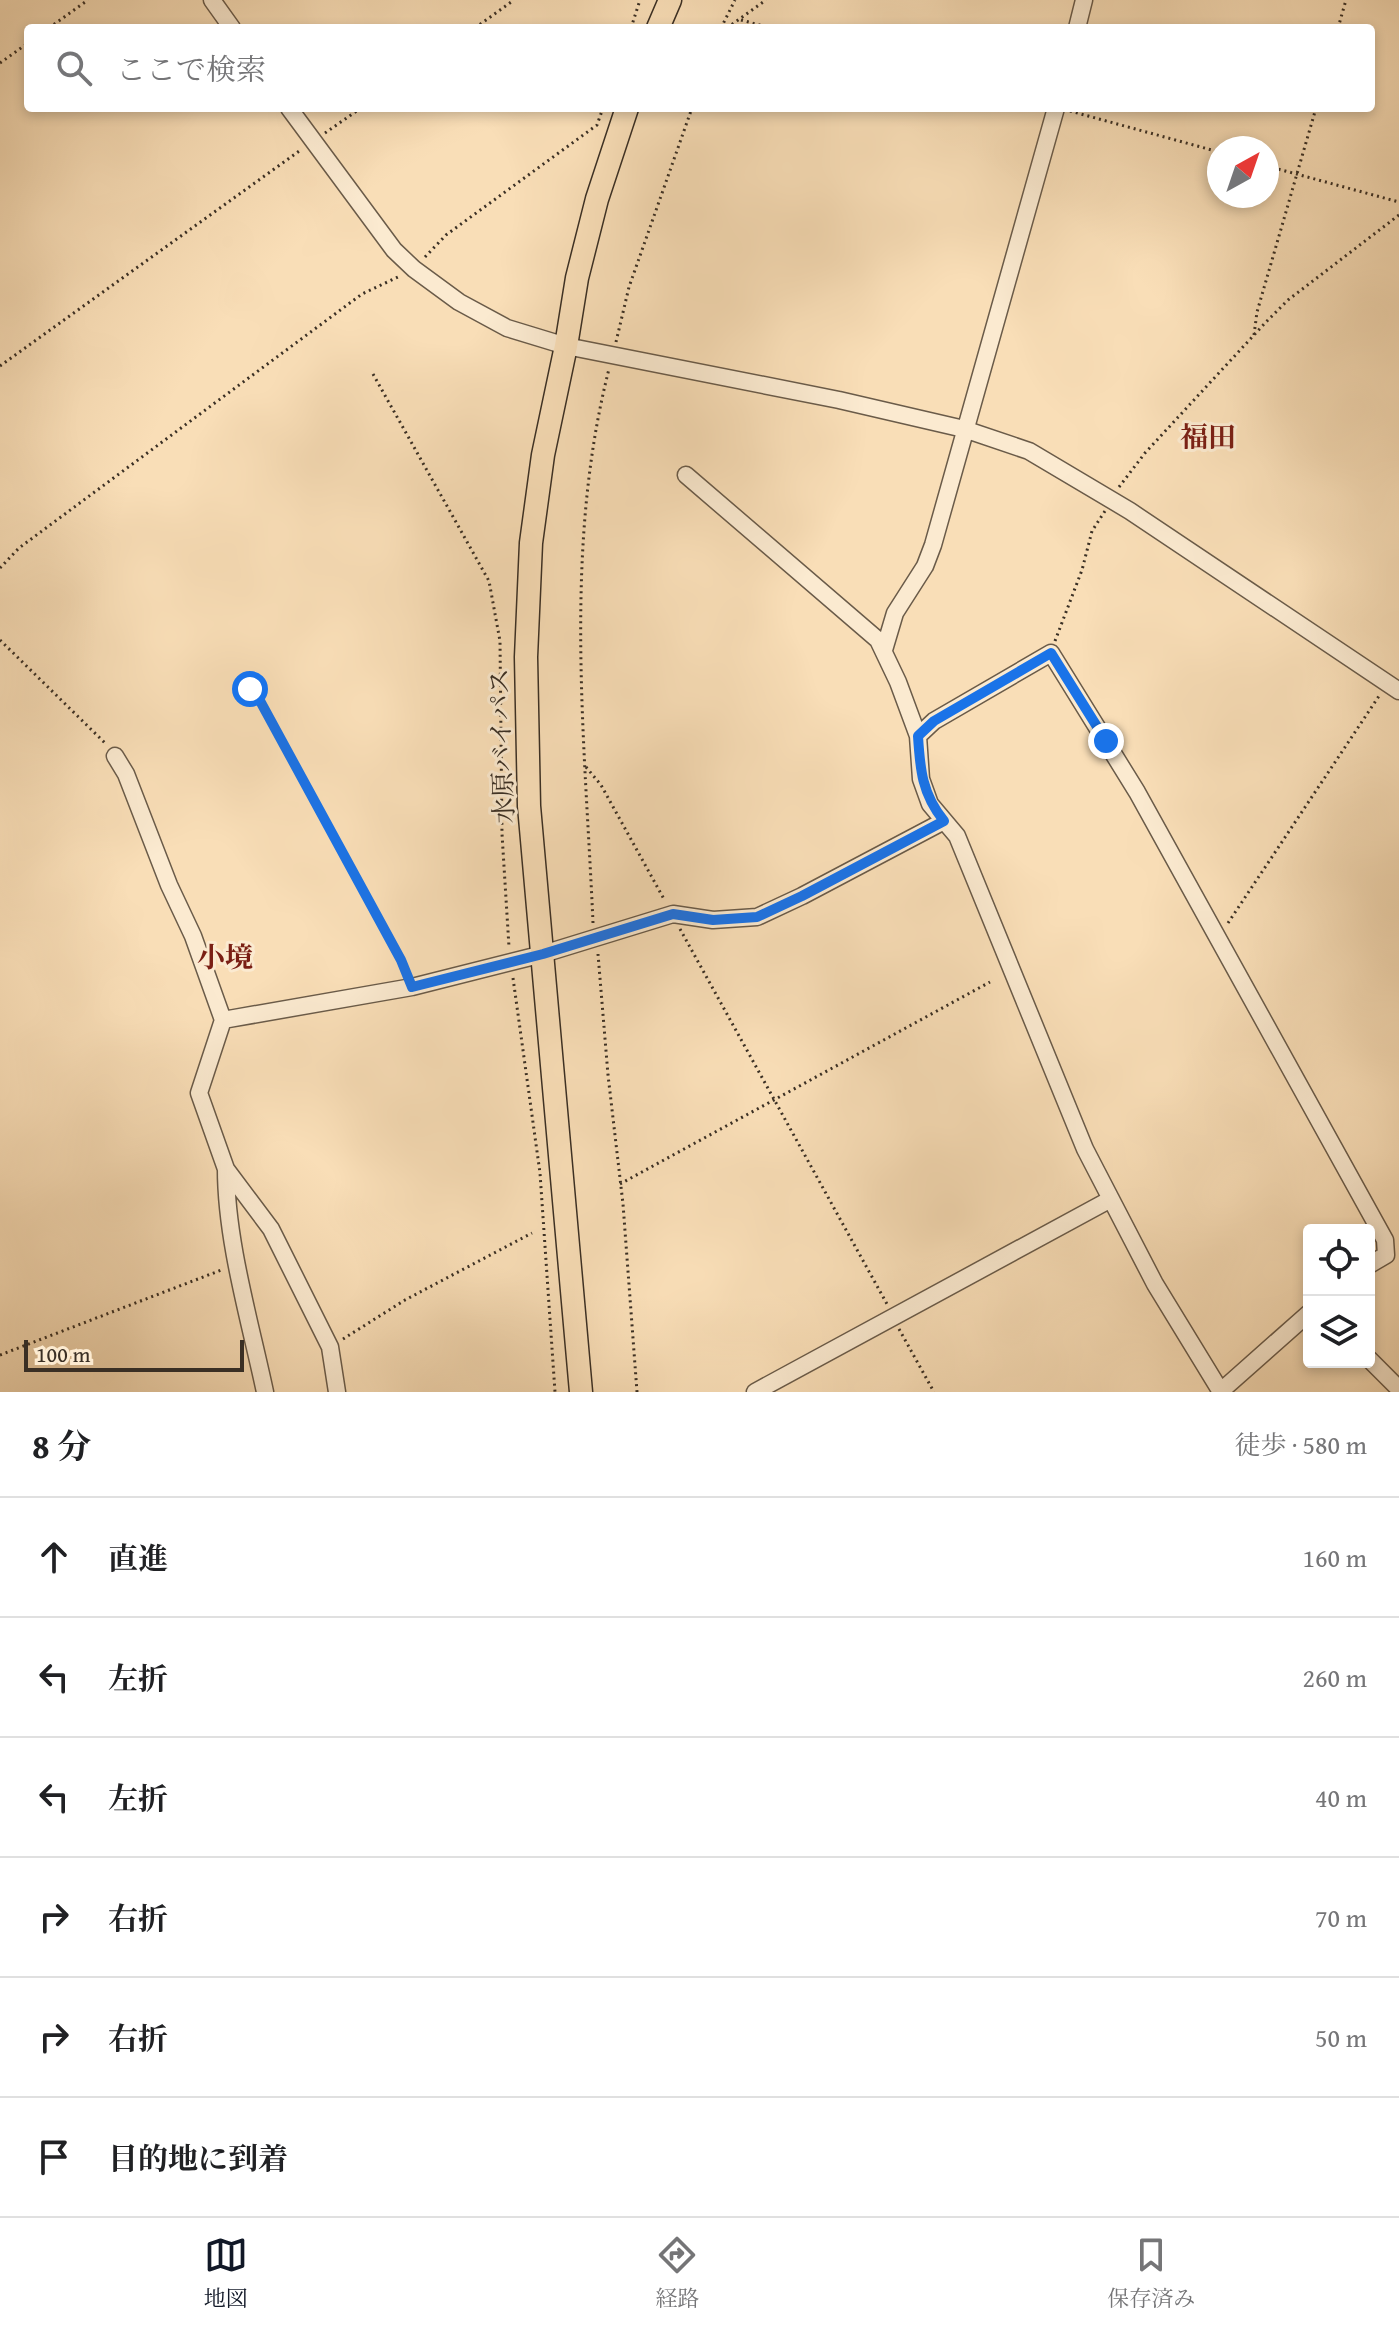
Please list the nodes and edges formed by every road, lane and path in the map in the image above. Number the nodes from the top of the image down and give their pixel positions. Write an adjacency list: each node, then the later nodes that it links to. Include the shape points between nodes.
1 (88, 0): 11 (path)
2 (212, 0): 12 (street)
3 (514, 0): 13 (path)
4 (640, 0): 14 (path)
5 (670, 0): 15 (highway)
6 (735, 0): 16 (path)
7 (766, 0): 10 (path)
8 (1084, 0): 19 (street)
9 (1346, 0): 20 (path)
10 (741, 20): 17 (path); 18 (path)
11 (55, 24)
12 (229, 24)
13 (481, 24)
14 (632, 24)
15 (660, 24)
16 (723, 24)
17 (734, 24)
18 (756, 24)
19 (1078, 24)
20 (1339, 24)
21 (24, 46): 22 (path)
22 (0, 63)
23 (292, 112): 31 (street)
24 (355, 112): 31 (path)
25 (602, 112): 37 (path, via 597,125)
26 (626, 112): 39 (highway, 水原バイパス, via 597,199)
27 (691, 112): 40 (path, via 629,287)
28 (1056, 112): 44 (street)
29 (1072, 112): 32 (path)
30 (1315, 112): 34 (path)
31 (313, 142): 37 (street); 41 (path)
32 (1207, 149)
33 (1279, 170): 34 (path)
34 (1297, 175): 35 (path); 38 (path)
35 (1399, 202)
36 (1399, 215): 38 (path, via 1288,300)
37 (405, 260): 39 (street, via 459,302 507,328); 47 (path, via 19,548)
38 (1254, 335): 46 (path, via 1145,453)
39 (566, 346): 44 (street); 60 (highway, 水原バイパス, via 531,543 526,657 529,806)
40 (613, 355)
41 (0, 366)
42 (609, 369): 55 (path, via 595,424 580,579)
43 (373, 374): 61 (path, via 489,581 500,641 502,834)
44 (964, 429): 46 (street, via 1029,451); 49 (street, via 933,545 895,613)
45 (686, 475): 49 (street)
46 (1111, 500): 50 (path, via 1092,531); 51 (street)
47 (0, 568)
48 (0, 640): 54 (path)
49 (884, 650): 53 (street)
50 (1051, 653): 53 (street, via 934,721); 58 (street, via 1137,792)
51 (1393, 687): 58 (path, via 1229,922)
52 (250, 689): 63 (path)
53 (918, 736): 56 (street, via 921,779 930,804)
54 (115, 756): 64 (street, via 193,936)
55 (584, 764): 57 (path); 59 (path)
56 (944, 821): 57 (street, via 757,917 713,920); 68 (street, via 957,836 1085,1149)
57 (673, 914): 59 (street); 65 (path)
58 (1215, 934): 70 (street, via 1385,1240 1386,1255)
59 (594, 938): 60 (street); 67 (path)
60 (543, 954): 61 (street); 82 (highway, 水原バイパス)
61 (511, 961): 63 (street); 81 (path, via 540,1173)
62 (990, 982): 65 (path)
63 (412, 987): 64 (street)
64 (223, 1020): 66 (street, via 199,1093)
65 (775, 1101): 67 (path); 72 (path)
66 (226, 1169): 71 (street); 74 (street, via 271,1229)
67 (620, 1184): 83 (path)
68 (1111, 1199): 72 (street); 78 (street, via 1155,1284)
69 (532, 1233): 74 (path, via 405,1300)
70 (1375, 1261)
71 (238, 1264): 75 (path); 79 (street)
72 (894, 1318): 84 (street); 85 (path)
73 (1303, 1318): 78 (street)
74 (330, 1347): 80 (street)
75 (0, 1355)
76 (1375, 1365): 77 (street)
77 (1399, 1389)
78 (1221, 1391)
79 (265, 1392)
80 (337, 1392)
81 (555, 1392)
82 (581, 1392)
83 (637, 1392)
84 (755, 1392)
85 (934, 1392)

